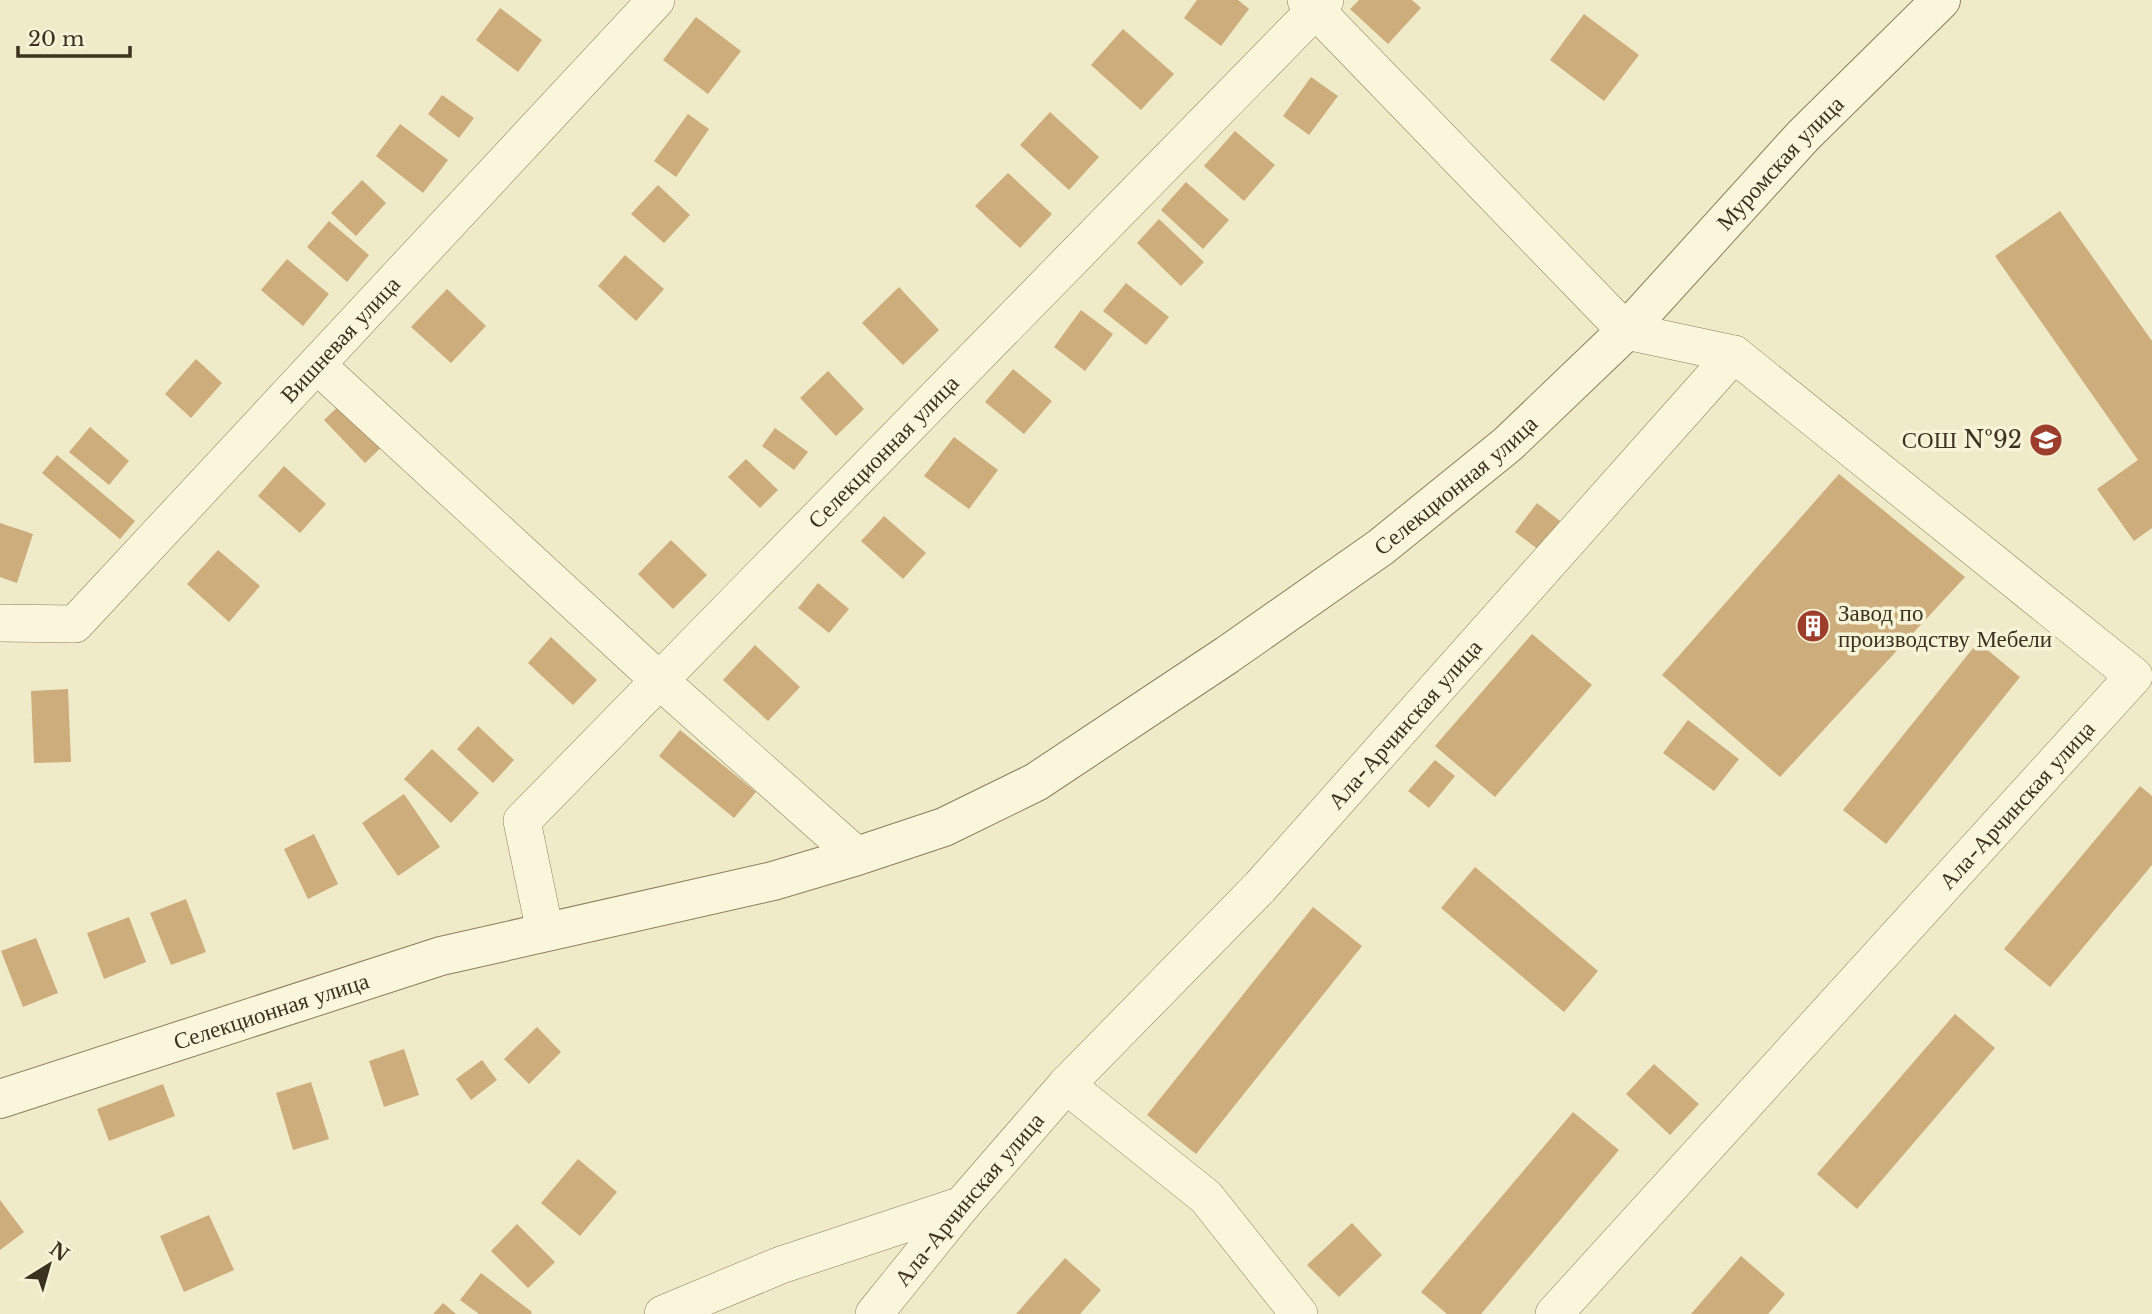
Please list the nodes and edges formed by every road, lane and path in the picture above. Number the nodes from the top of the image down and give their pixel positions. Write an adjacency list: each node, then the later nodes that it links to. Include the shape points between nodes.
1 (656, 0): 6 (street, Вишневая улица)
2 (1316, 3): 4 (street); 8 (street, Селекционная улица)
3 (1929, 7): 4 (street, Муромская улица, via 1803,136)
4 (1626, 331): 5 (street, Ала-Арчинская улица); 9 (street, Селекционная улица, via 1508,444 1381,547 1227,655 1036,782 944,827)
5 (1734, 354): 11 (street, Ала-Арчинская улица, via 1260,887); 17 (street, Ала-Арчинская улица, via 2134,676)
6 (317, 365): 7 (street, Вишневая улица, via 75,624); 8 (street)
7 (0, 623)
8 (659, 680): 9 (street); 10 (street, Селекционная улица, via 522,821)
9 (857, 856): 10 (street, Селекционная улица, via 773,881)
10 (545, 932): 12 (street, Селекционная улица, via 441,956)
11 (1066, 1085): 13 (street, Ала-Арчинская улица); 16 (street, via 1206,1197)
12 (0, 1099)
13 (962, 1205): 14 (street, via 781,1265); 15 (street, Ала-Арчинская улица)
14 (663, 1314)
15 (874, 1314)
16 (1299, 1314)
17 (1554, 1314)

